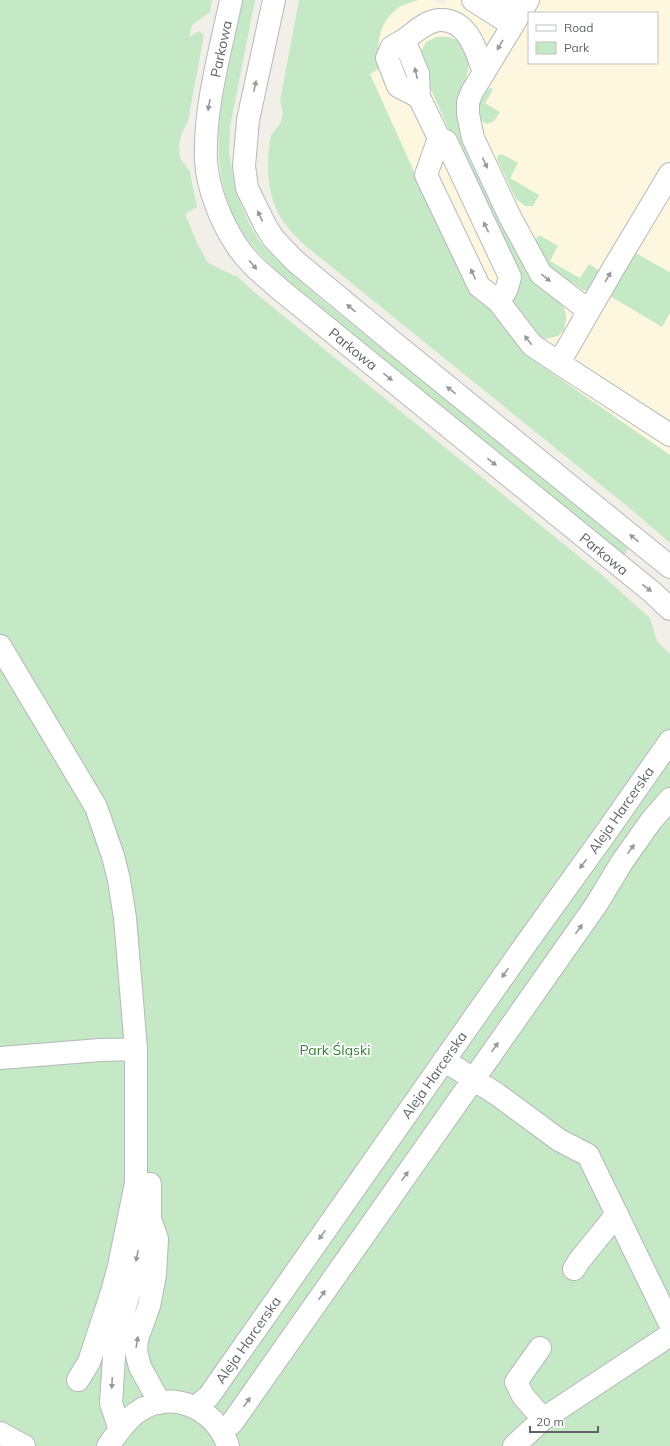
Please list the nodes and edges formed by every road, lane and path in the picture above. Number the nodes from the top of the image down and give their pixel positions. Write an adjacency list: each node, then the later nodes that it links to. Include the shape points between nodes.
1 (231, 0): 15 (street, Parkowa, one-way to 15, via 208,110 206,162 217,207 238,247 257,270 282,291)
2 (274, 0): 14 (street, one-way to 2, via 394,343 295,261 273,238 264,225 248,188 244,166 248,120)
3 (464, 0): 6 (street)
4 (472, 0): 5 (street)
5 (516, 9): 7 (street, one-way to 7)
6 (455, 23): 7 (street, via 465,31 475,46); 8 (street, one-way to 6, via 419,97 418,74 404,40 424,26 439,20)
7 (484, 73): 11 (street, one-way to 11, via 468,102 473,138 510,217 541,274)
8 (439, 138): 10 (street, one-way to 8, via 510,277 446,141); 10 (street, one-way to 8, via 479,286 426,175)
9 (670, 174): 11 (street, one-way to 9)
10 (499, 302): 12 (street, one-way to 10, via 532,345)
11 (589, 311): 12 (street)
12 (559, 363): 13 (street)
13 (670, 435)
14 (668, 564)
15 (670, 609)
16 (4, 659): 21 (street, via 96,807 109,844 119,880 125,918)
17 (670, 741): 19 (street, Aleja Harcerska, one-way to 19)
18 (670, 799): 20 (street, one-way to 18, via 596,906 622,862)
19 (533, 933): 20 (street); 23 (street, Aleja Harcerska, one-way to 23)
20 (562, 953): 24 (street, one-way to 20)
21 (136, 1049): 22 (street); 34 (street, via 136,1183 112,1292 89,1362)
22 (0, 1058)
23 (444, 1060): 24 (street); 26 (street, Aleja Harcerska)
24 (473, 1079): 27 (street, one-way to 24); 28 (street, via 498,1094 559,1140 588,1155)
25 (150, 1184): 29 (street)
26 (356, 1188): 27 (street); 36 (street, Aleja Harcerska, one-way to 36, via 209,1396)
27 (383, 1208): 40 (street, one-way to 27, via 232,1423)
28 (617, 1214): 30 (street); 31 (street)
29 (150, 1219): 35 (street, one-way to 29, via 140,1367 136,1351 137,1339 149,1306 156,1275 157,1239); 39 (street, one-way to 39, via 140,1242 131,1286 115,1341 111,1403)
30 (574, 1269)
31 (670, 1324)
32 (670, 1335): 37 (street)
33 (540, 1348): 37 (street, via 516,1382 523,1396)
34 (78, 1380)
35 (160, 1403): 36 (street, via 176,1402); 39 (street, via 136,1413)
36 (196, 1407): 40 (street, via 212,1418)
37 (543, 1419): 42 (street)
38 (0, 1433): 41 (street)
39 (114, 1438)
40 (225, 1438)
41 (24, 1446)
42 (514, 1446)

